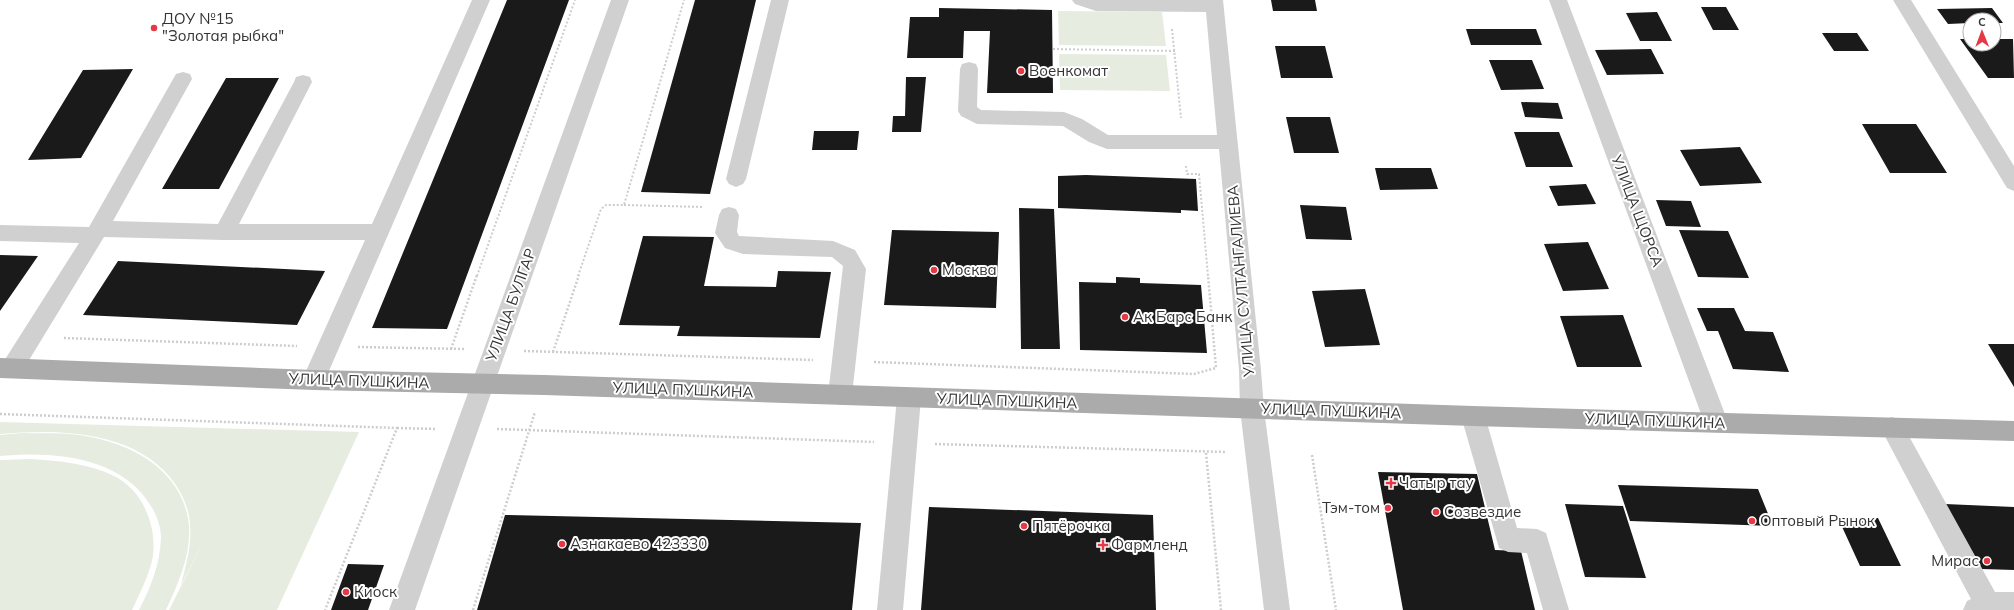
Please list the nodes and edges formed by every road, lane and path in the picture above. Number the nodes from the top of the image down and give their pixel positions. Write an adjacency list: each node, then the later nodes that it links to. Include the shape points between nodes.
1 (481, 0): 25 (street)
2 (576, 0): 29 (path)
3 (620, 0): 30 (street, УЛИЦА БУЛГАР)
4 (684, 0): 20 (path)
5 (780, 0): 18 (street)
6 (1081, 0): 10 (street, via 1096,5)
7 (1558, 0): 42 (street, УЛИЦА ЩОРСА)
8 (1902, 0): 19 (street)
9 (1214, 3): 10 (street); 17 (street, УЛИЦА СУЛТАНГАЛИЕВА)
10 (1170, 6): 12 (path)
11 (1053, 49): 12 (path)
12 (1175, 50): 16 (path)
13 (969, 69): 16 (street, via 967,107 976,118 1070,120 1096,139 1107,142)
14 (183, 78): 23 (street)
15 (303, 82): 24 (street)
16 (1184, 141): 17 (street); 32 (path, via 1187,174 1199,174 1216,368 1194,374)
17 (1228, 142): 39 (street, УЛИЦА СУЛТАНГАЛИЕВА)
18 (736, 179)
19 (2014, 183)
20 (624, 205): 21 (path); 31 (path, via 606,205 601,209)
21 (708, 207)
22 (729, 215): 32 (street, via 726,233 732,242 744,246 833,249 843,252 852,259 855,269)
23 (97, 232): 24 (street); 26 (street); 27 (street)
24 (224, 232): 25 (street)
25 (379, 232): 28 (street)
26 (0, 233)
27 (32, 336): 28 (path); 33 (street)
28 (329, 347): 29 (path); 34 (street)
29 (451, 349): 30 (path)
30 (495, 350): 31 (path); 35 (street, УЛИЦА БУЛГАР)
31 (553, 352): 32 (path)
32 (844, 361): 36 (street)
33 (6, 368): 34 (main road, УЛИЦА ПУШКИНА)
34 (314, 380): 35 (main road, УЛИЦА ПУШКИНА)
35 (482, 384): 36 (main road, УЛИЦА ПУШКИНА); 56 (street, УЛИЦА БУЛГАР)
36 (840, 395): 37 (main road, УЛИЦА ПУШКИНА)
37 (909, 398): 39 (main road, УЛИЦА ПУШКИНА); 49 (street)
38 (537, 406): 47 (path)
39 (1252, 408): 41 (main road, УЛИЦА ПУШКИНА); 60 (street, УЛИЦА СУЛТАНГАЛИЕВА)
40 (0, 414): 43 (path)
41 (1473, 416): 42 (main road, УЛИЦА ПУШКИНА); 62 (street, via 1508,540 1537,542)
42 (1716, 422): 44 (main road, УЛИЦА ПУШКИНА)
43 (397, 428): 45 (path); 55 (path)
44 (1892, 428): 48 (main road, УЛИЦА ПУШКИНА); 54 (street)
45 (442, 429)
46 (490, 429): 47 (path)
47 (530, 430): 49 (path); 57 (path)
48 (2014, 431)
49 (905, 443): 51 (path); 58 (street)
50 (1226, 452): 51 (path)
51 (1206, 453): 59 (path)
52 (1312, 456): 61 (path)
53 (2014, 605): 54 (street)
54 (1982, 607)
55 (325, 610)
56 (402, 610)
57 (473, 610)
58 (890, 610)
59 (1221, 610)
60 (1277, 610)
61 (1336, 610)
62 (1556, 610)

